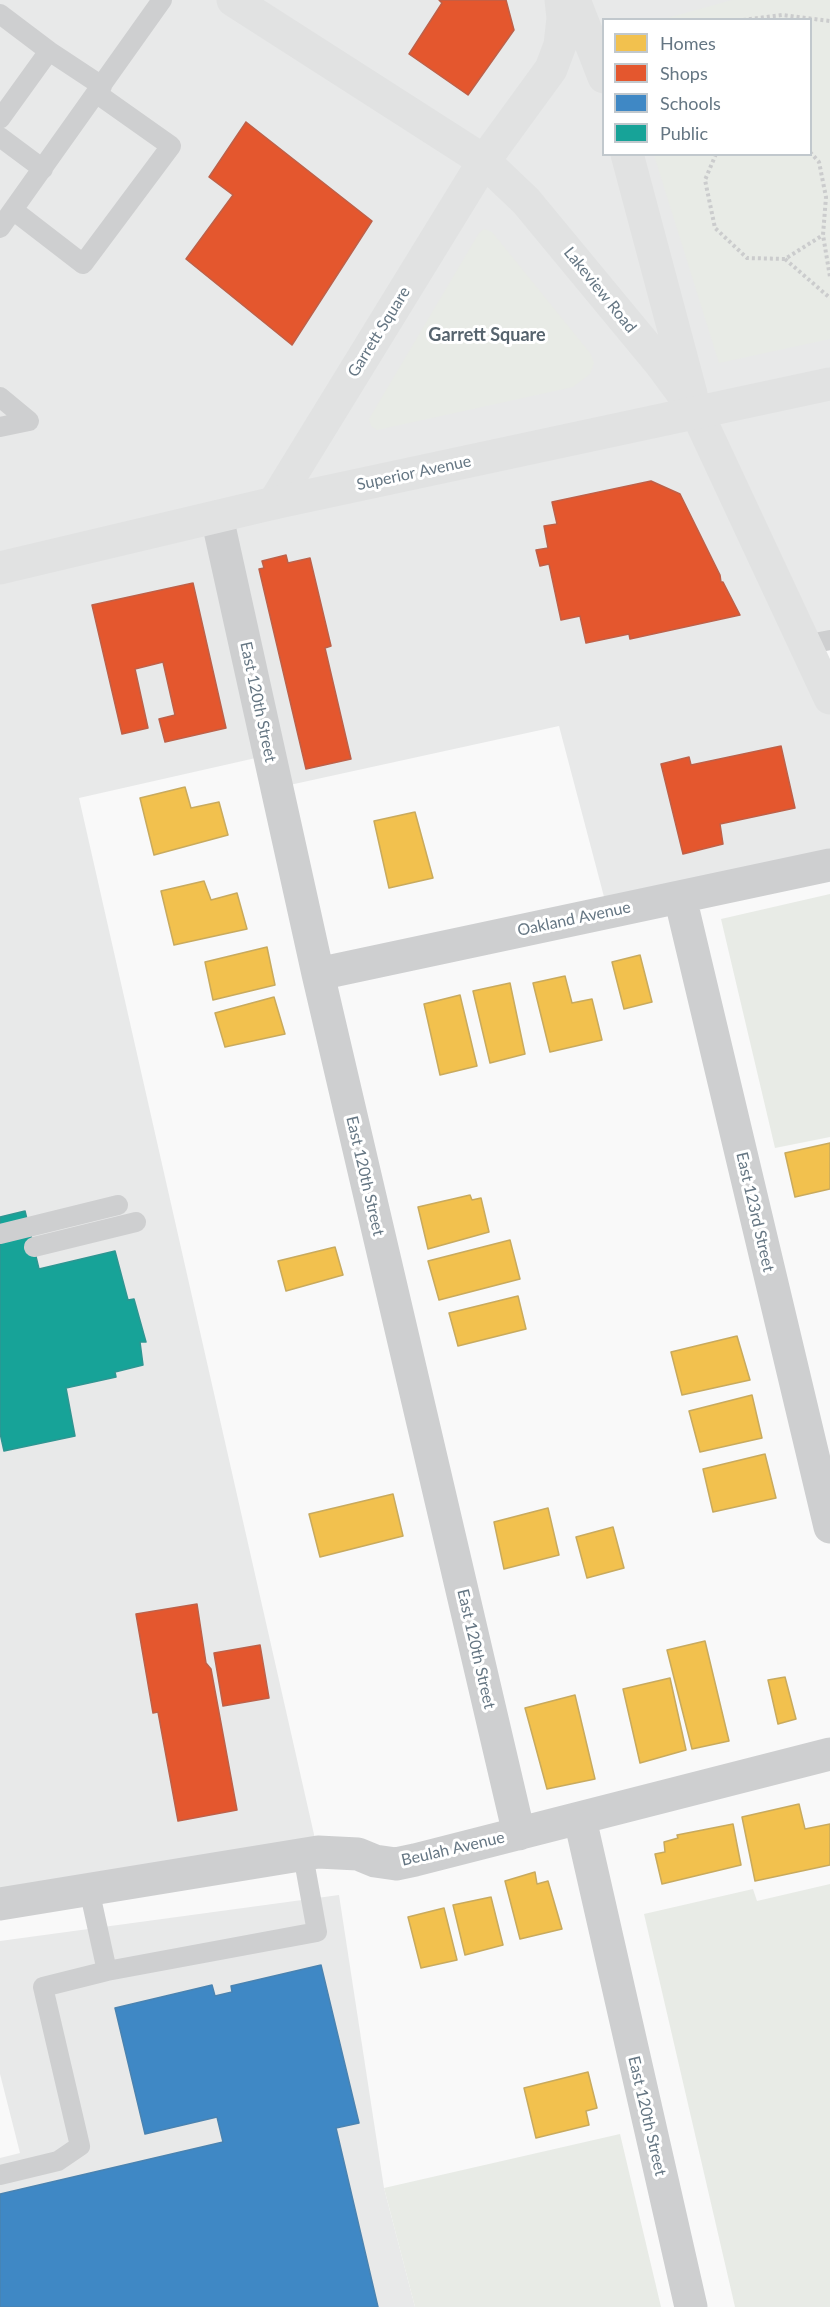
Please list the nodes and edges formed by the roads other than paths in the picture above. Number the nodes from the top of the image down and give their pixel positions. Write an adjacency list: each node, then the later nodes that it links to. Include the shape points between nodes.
1 (162, 0): 8 (lane)
2 (233, 0): 12 (street, Lakeview Road)
3 (561, 0): 12 (street, Garrett Square, via 560,45 551,69)
4 (574, 0): 7 (street)
5 (0, 14): 6 (lane)
6 (49, 51): 8 (lane); 9 (lane)
7 (602, 74)
8 (99, 89): 13 (lane); 14 (lane, via 171,146 83,264)
9 (0, 119)
10 (0, 137): 13 (lane)
11 (628, 156): 18 (street)
12 (484, 161): 18 (street, Lakeview Road, via 526,201); 20 (street, Garrett Square)
13 (43, 168): 14 (lane)
14 (13, 210): 15 (lane)
15 (0, 228)
16 (830, 384): 18 (street, Superior Avenue)
17 (0, 397): 19 (lane, via 29,421)
18 (697, 413): 20 (street, Superior Avenue); 23 (street, Lakeview Road)
19 (0, 427)
20 (274, 503): 21 (street, Superior Avenue)
21 (216, 517): 22 (street, Superior Avenue); 27 (street, East 120th Street)
22 (0, 568)
23 (817, 642): 24 (street, Lakeview Road)
24 (830, 698)
25 (830, 865): 26 (street, Oakland Avenue)
26 (680, 897): 27 (street, Oakland Avenue); 32 (street, East 123rd Street)
27 (318, 974): 35 (street, East 120th Street)
28 (118, 1205): 30 (lane)
29 (136, 1222): 31 (lane)
30 (0, 1234)
31 (34, 1247)
32 (830, 1527)
33 (830, 1754): 34 (street, Beulah Avenue)
34 (580, 1820): 35 (street, Beulah Avenue); 41 (street, East 120th Street)
35 (519, 1834): 36 (street, Beulah Avenue, via 396,1864 339,1852)
36 (303, 1855): 37 (street, Beulah Avenue); 39 (lane, via 317,1932)
37 (89, 1889): 38 (street, Beulah Avenue); 39 (lane)
38 (0, 1904)
39 (107, 1971): 40 (lane, via 43,1987 80,2146 58,2161)
40 (0, 2175)
41 (691, 2307)

